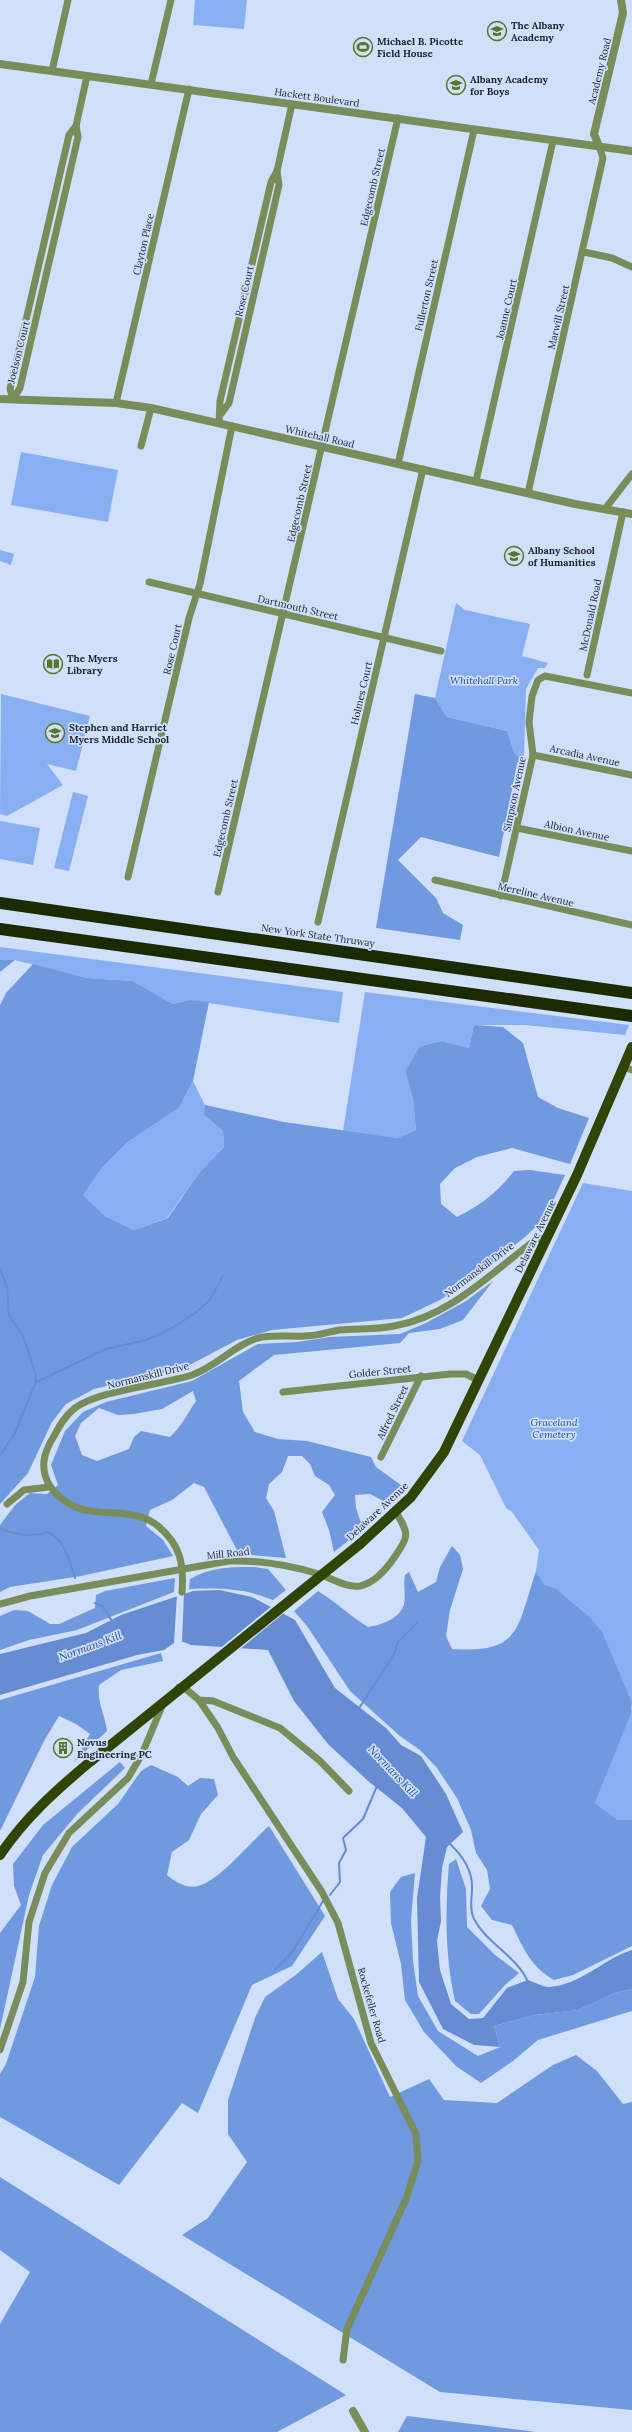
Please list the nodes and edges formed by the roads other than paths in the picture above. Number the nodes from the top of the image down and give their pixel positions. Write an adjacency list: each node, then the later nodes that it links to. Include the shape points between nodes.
1 (68, 0): 5 (street)
2 (171, 0): 7 (street)
3 (621, 0): 14 (street, Academy Road, via 622,16 594,134)
4 (0, 64): 5 (street, Hackett Boulevard)
5 (52, 71): 6 (street, Hackett Boulevard)
6 (88, 76): 7 (street, Hackett Boulevard); 11 (street, Joelson Court)
7 (151, 84): 8 (street, Hackett Boulevard)
8 (189, 89): 9 (street, Hackett Boulevard); 26 (street, Clayton Place)
9 (292, 104): 10 (street, Hackett Boulevard); 28 (street, Rose Court, via 277,171 271,182 220,401)
10 (398, 118): 12 (street, Hackett Boulevard); 31 (street, Edgecomb Street)
11 (76, 126): 16 (street, Joelson Court, via 69,135); 17 (street, Joelson Court, via 78,137)
12 (474, 130): 13 (street, Hackett Boulevard); 32 (street, Fullerton Street)
13 (553, 141): 14 (street, Hackett Boulevard); 35 (street, Joanne Court)
14 (599, 146): 15 (street, Hackett Boulevard); 18 (street, Marwill Street, via 604,158)
15 (632, 151)
16 (55, 195): 17 (street); 19 (street, Joelson Court)
17 (64, 197): 20 (street, Joelson Court)
18 (584, 252): 21 (street, via 612,258); 36 (street, Marwill Street)
19 (40, 262): 20 (street); 22 (street, Joelson Court)
20 (49, 264): 23 (street, Joelson Court)
21 (632, 267)
22 (26, 323): 23 (street); 25 (street, Joelson Court, via 10,389)
23 (35, 325): 25 (street, Joelson Court, via 20,388)
24 (0, 399): 25 (street, Whitehall Road)
25 (13, 399): 26 (street, Whitehall Road)
26 (116, 403): 27 (street, Whitehall Road)
27 (151, 408): 28 (street, Whitehall Road); 30 (street)
28 (219, 423): 29 (street, Whitehall Road)
29 (232, 426): 31 (street, Whitehall Road); 41 (street, Rose Court, via 200,584)
30 (141, 446)
31 (323, 446): 32 (street, Whitehall Road); 42 (street, Edgecomb Street)
32 (398, 464): 33 (street, Whitehall Road)
33 (423, 469): 35 (street, Whitehall Road); 43 (street, Holmes Court)
34 (632, 474): 37 (street)
35 (476, 481): 36 (street, Whitehall Road)
36 (528, 493): 37 (street, Whitehall Road)
37 (605, 509): 38 (street, Whitehall Road)
38 (623, 512): 39 (street, Whitehall Road); 45 (street, McDonald Road)
39 (632, 514)
40 (149, 582): 41 (street, Dartmouth Street)
41 (196, 593): 42 (street, Dartmouth Street); 51 (street, Rose Court)
42 (284, 614): 43 (street, Dartmouth Street); 53 (street, Edgecomb Street)
43 (384, 638): 44 (street, Dartmouth Street); 56 (street, Holmes Court)
44 (441, 651)
45 (587, 675)
46 (632, 693): 47 (street, Simpson Avenue, via 545,676 538,680 530,712 530,745)
47 (533, 755): 48 (street, Arcadia Avenue); 49 (street, Simpson Avenue)
48 (632, 775)
49 (517, 828): 50 (street, Albion Avenue); 54 (street, Simpson Avenue)
50 (632, 851)
51 (128, 877)
52 (435, 880): 54 (street, Mereline Avenue)
53 (218, 892)
54 (501, 896): 57 (street, Mereline Avenue)
55 (0, 903): 59 (highway, New York State Thruway)
56 (318, 922)
57 (632, 925)
58 (0, 930): 60 (highway)
59 (632, 993)
60 (632, 1016)
61 (632, 1047): 62 (main road, Delaware Avenue)
62 (628, 1068): 63 (main road, Delaware Avenue)
63 (548, 1237): 65 (main road, Delaware Avenue); 68 (street, Normanskill Drive, via 534,1241 455,1302 419,1319 383,1328 255,1339 197,1373 81,1405 62,1422 47,1449 44,1466)
64 (421, 1376): 65 (street, Golder Street, via 458,1374); 66 (street, Golder Street); 67 (street, Alfred Street)
65 (478, 1380): 70 (main road, Delaware Avenue, via 438,1462 419,1489)
66 (283, 1392)
67 (381, 1457)
68 (49, 1487): 69 (street, via 24,1490); 71 (street, via 77,1508 136,1516 152,1521 163,1530 175,1546)
69 (7, 1504)
70 (396, 1512): 71 (street, Mill Road, via 406,1529 406,1541 383,1571 368,1583 359,1586 350,1586 318,1574 254,1560 229,1561); 76 (main road, Delaware Avenue, bridge, via 42,1803)
71 (184, 1569): 72 (street); 73 (street, Mill Road, via 30,1596)
72 (182, 1592)
73 (0, 1604)
74 (198, 1700): 75 (street, via 213,1701 280,1728 320,1761); 77 (street, Rockefeller Road, via 187,1690 176,1688 164,1701 135,1767 115,1792 69,1833 45,1873 29,1922 23,1982); 78 (street, Rockefeller Road, via 322,1892 338,1923 371,2043 416,2134 418,2161 406,2199 347,2329)
75 (349, 1791)
76 (0, 1855)
77 (0, 2050)
78 (343, 2360)
79 (353, 2411): 80 (street)
80 (365, 2432)

